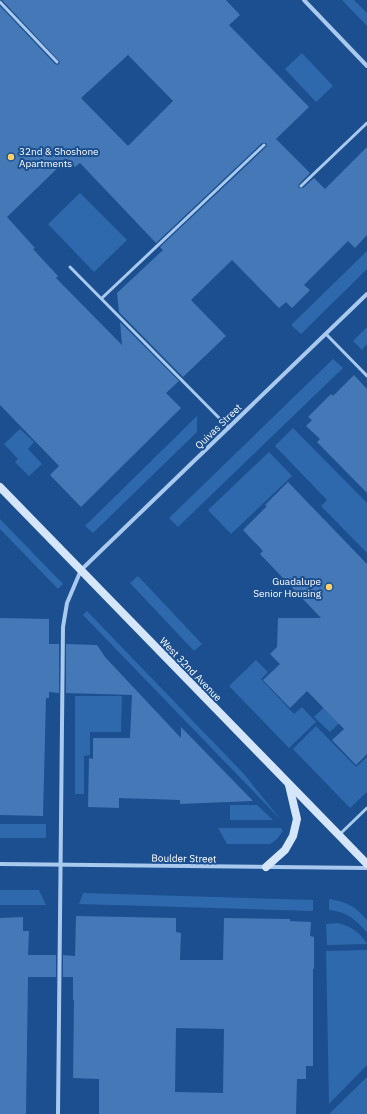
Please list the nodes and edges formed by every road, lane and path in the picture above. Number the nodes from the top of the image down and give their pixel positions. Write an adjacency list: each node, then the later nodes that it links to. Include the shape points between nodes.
1 (304, 0): 4 (street)
2 (0, 2): 3 (lane)
3 (57, 62)
4 (367, 66)
5 (367, 123): 7 (lane)
6 (264, 145): 10 (lane)
7 (301, 186)
8 (70, 267): 10 (lane)
9 (367, 294): 11 (street, Quivas Street)
10 (102, 298): 13 (lane)
11 (326, 334): 12 (lane); 13 (street, Quivas Street)
12 (367, 376)
13 (228, 428): 15 (street, Quivas Street)
14 (0, 487): 15 (street, West 32nd Avenue)
15 (81, 570): 16 (street, West 32nd Avenue); 21 (street, via 67,603 63,627)
16 (289, 784): 18 (street, West 32nd Avenue); 22 (street, via 297,819 293,836 284,850)
17 (367, 808): 18 (lane)
18 (339, 835): 20 (street, West 32nd Avenue)
19 (0, 864): 21 (street, Boulder Street)
20 (367, 864)
21 (61, 865): 22 (street, Boulder Street); 24 (street)
22 (266, 867): 23 (street, Boulder Street)
23 (367, 868)
24 (58, 1114)

